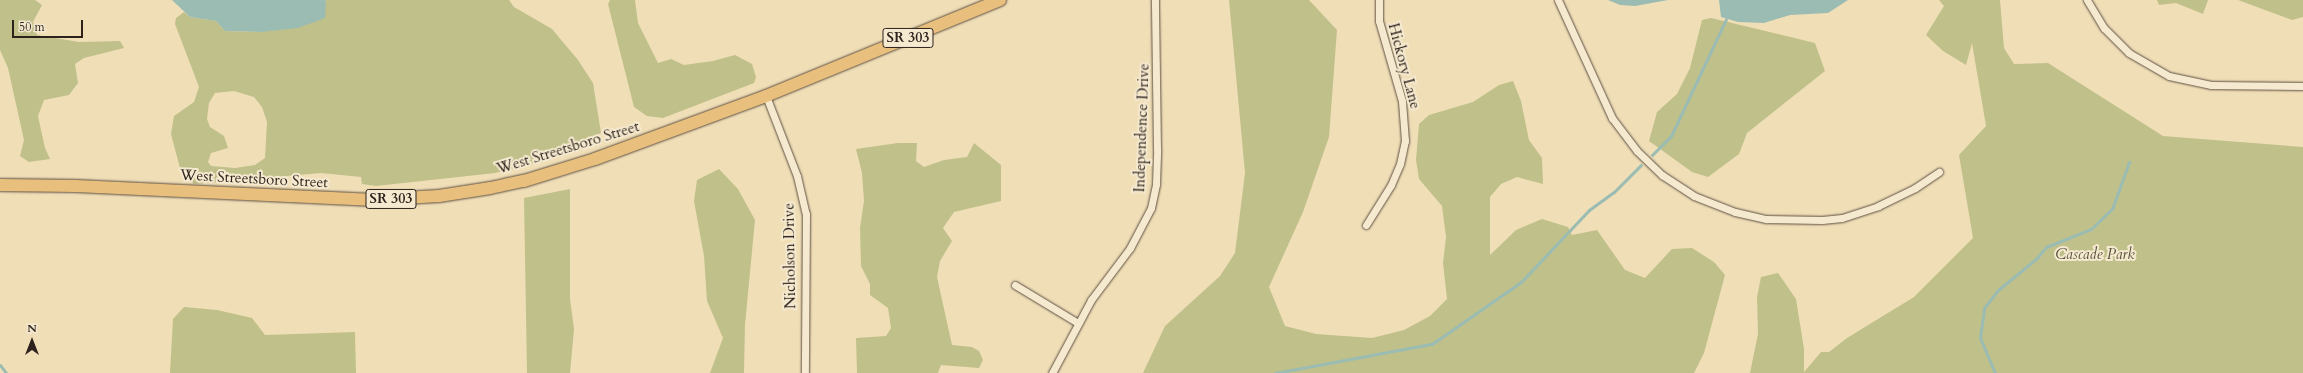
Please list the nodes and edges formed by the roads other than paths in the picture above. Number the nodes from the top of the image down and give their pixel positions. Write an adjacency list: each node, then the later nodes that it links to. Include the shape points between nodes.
1 (1000, 0): 7 (main road, West Streetsboro Street / SR 303)
2 (1155, 0): 12 (street, Independence Drive, via 1157,149 1156,184 1151,208 1130,248 1097,291)
3 (1379, 0): 10 (street, Hickory Lane, via 1379,21 1402,102 1405,141 1400,164 1391,186)
4 (1558, 0): 8 (street, via 1600,95 1616,124 1637,151 1662,175 1694,196 1735,212 1766,219 1822,220 1842,218 1878,206 1915,188)
5 (2087, 0): 6 (street, via 2104,28 2129,54 2169,76 2211,85)
6 (2303, 86)
7 (766, 96): 9 (main road, West Streetsboro Street / SR 303, via 595,159 524,181 449,195 353,200 84,186); 13 (street, Nicholson Drive, via 797,176 806,214)
8 (1939, 172)
9 (0, 185)
10 (1366, 225)
11 (1015, 285): 12 (street)
12 (1078, 323): 14 (street, Independence Drive)
13 (805, 373)
14 (1052, 373)

